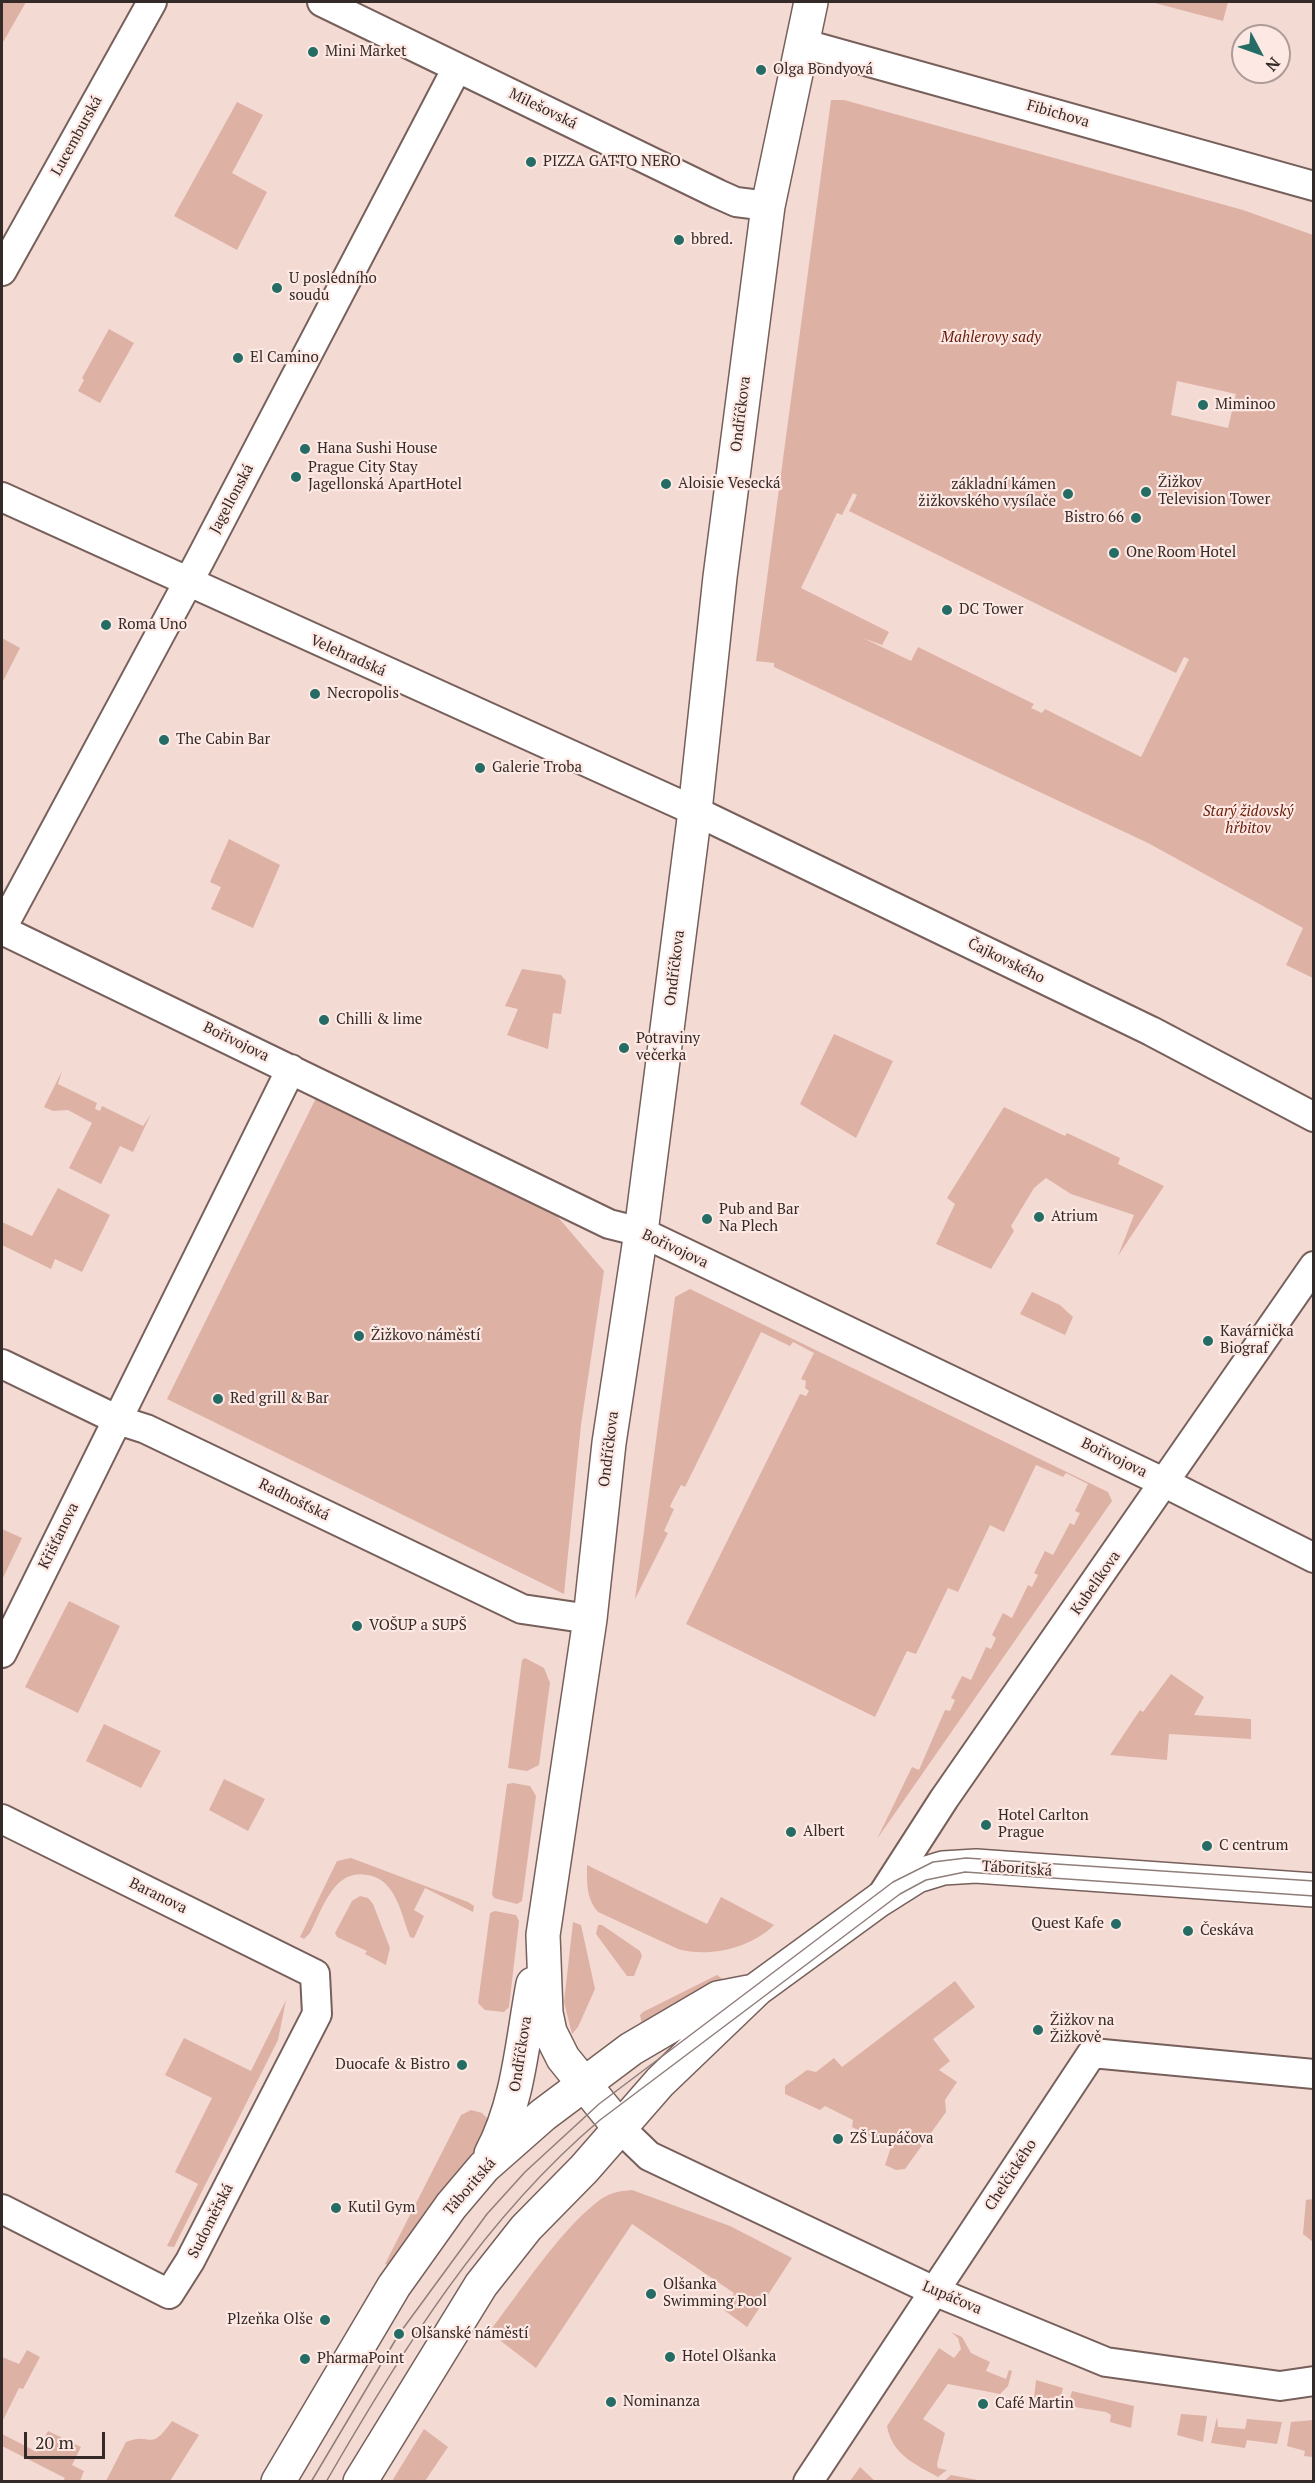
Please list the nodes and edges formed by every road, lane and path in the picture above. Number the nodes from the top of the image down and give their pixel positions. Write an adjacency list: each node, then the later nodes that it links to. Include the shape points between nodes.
1 (152, 2): 8 (street, Lucemburská)
2 (322, 2): 5 (street, Milešovská)
3 (811, 2): 4 (street, Ondříčkova)
4 (801, 43): 6 (street, Fibichova); 7 (street, Ondříčkova)
5 (457, 68): 7 (street, Milešovská, via 736,202); 10 (street, Jagellonská)
6 (1314, 186)
7 (768, 206): 11 (street, Ondříčkova)
8 (2, 271)
9 (2, 497): 10 (street, Velehradská)
10 (188, 583): 11 (street, Velehradská); 12 (street, Jagellonská)
11 (695, 811): 14 (street, Čajkovského, via 1151,1031); 15 (street, Ondříčkova)
12 (2, 929): 13 (street, Bořivojova)
13 (291, 1069): 15 (street, Bořivojova, via 609,1224); 18 (street)
14 (1314, 1117)
15 (641, 1232): 19 (street, Bořivojova); 21 (street, Ondříčkova, via 609,1443)
16 (1314, 1266): 19 (street, Kubelíkova)
17 (2, 1364): 18 (street, Radhošťská)
18 (118, 1420): 21 (street, Radhošťská, via 146,1429 522,1609); 22 (street, Křišťanova)
19 (1165, 1483): 20 (street, Bořivojova); 25 (street, Kubelíkova, via 944,1799)
20 (1314, 1558)
21 (590, 1619): 26 (street, Ondříčkova)
22 (2, 1653)
23 (2, 1819): 27 (street, Baranova)
24 (1314, 1890): 25 (street, Táboritská, via 976,1866 943,1868 917,1876)
25 (879, 1900): 28 (street, Táboritská)
26 (543, 1935): 30 (street, Ondříčkova, via 550,2032 563,2058); 32 (street, Ondříčkova, via 514,2099 506,2126)
27 (315, 1974): 33 (street, Sudoměřská, via 317,2014 190,2261 169,2294)
28 (757, 1989): 30 (street, Táboritská, via 718,1998 638,2044); 31 (street, Táboritská)
29 (1314, 2074): 34 (street, Chelčického, via 1092,2053)
30 (584, 2084): 31 (street, Ondříčkova); 32 (street, Táboritská)
31 (619, 2127): 34 (street, Lupáčova, via 649,2156); 37 (street, Táboritská, via 526,2228 481,2285)
32 (484, 2167): 36 (street, Táboritská, via 394,2286)
33 (2, 2209)
34 (934, 2291): 35 (street, Lupáčova, via 1106,2362 1280,2386); 38 (street, Chelčického)
35 (1314, 2381)
36 (278, 2481)
37 (360, 2481)
38 (808, 2481)

